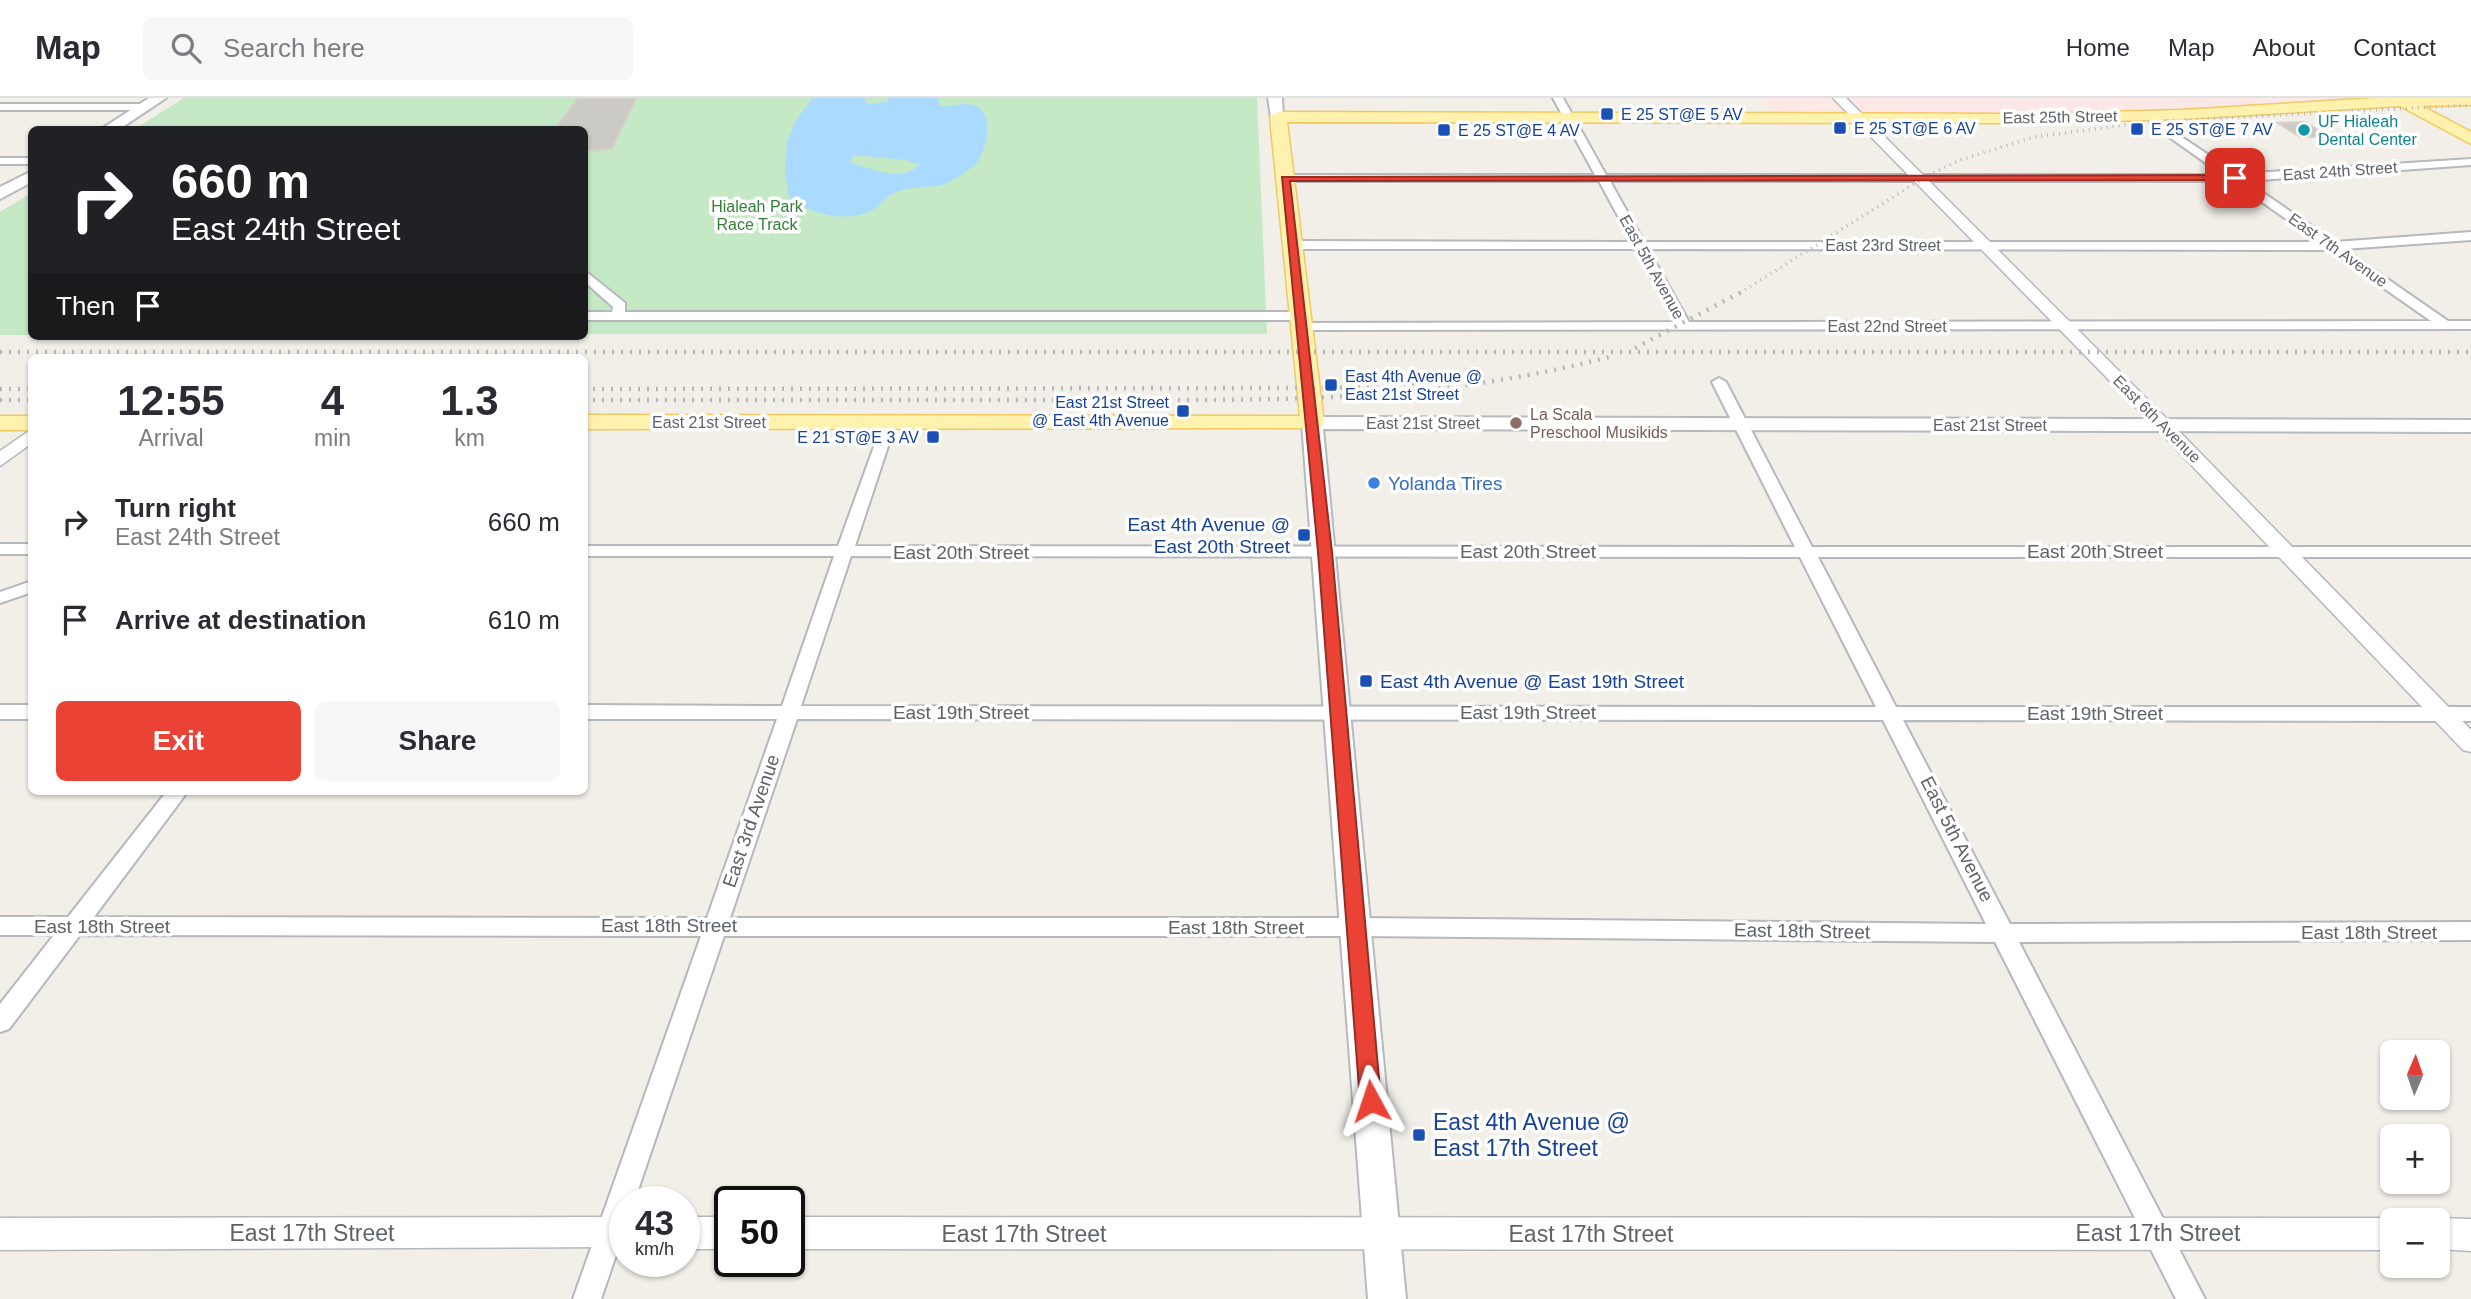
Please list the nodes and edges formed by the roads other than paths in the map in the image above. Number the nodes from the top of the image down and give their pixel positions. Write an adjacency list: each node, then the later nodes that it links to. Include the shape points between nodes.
1 (159, 98): 8 (main road)
2 (1275, 98): 11 (main road)
3 (1558, 98): 12 (street, East 5th Avenue)
4 (1839, 98): 13 (street, East 6th Avenue)
5 (2471, 100): 6 (main road, East 25th Street)
6 (2409, 101): 10 (main road); 13 (main road, East 25th Street, via 2144,116); 14 (main road); 17 (main road)
7 (0, 107): 8 (street)
8 (144, 107): 15 (main road)
9 (2471, 108): 10 (main road)
10 (2434, 109): 16 (main road)
11 (1278, 121): 12 (main road); 22 (main road)
12 (1570, 121): 13 (main road); 23 (street, East 5th Avenue)
13 (1862, 122): 14 (main road, via 2080,128); 25 (street, East 6th Avenue)
14 (2159, 125): 24 (street, East 7th Avenue)
15 (113, 126)
16 (2471, 129)
17 (2471, 139)
18 (0, 161): 19 (street)
19 (28, 161)
20 (2471, 162): 24 (street, East 24th Street)
21 (28, 177): 26 (main road)
22 (1285, 178): 23 (street, East 24th Street); 28 (main road)
23 (1602, 178): 25 (street, East 24th Street); 29 (street, East 5th Avenue)
24 (2235, 178): 25 (street, East 24th Street); 31 (street, East 7th Avenue)
25 (1920, 179): 30 (street, East 6th Avenue)
26 (0, 194)
27 (2471, 236): 31 (street, East 23rd Street)
28 (1294, 245): 29 (street, East 23rd Street); 35 (main road)
29 (1641, 245): 30 (street, East 23rd Street); 38 (street, East 5th Avenue)
30 (1984, 245): 31 (street, East 23rd Street); 36 (street, East 6th Avenue)
31 (2332, 246): 39 (street, East 7th Avenue)
32 (588, 278): 33 (street, via 620,306)
33 (618, 315): 34 (street, East 22nd Street); 35 (street, East 22nd Street)
34 (588, 316)
35 (1302, 321): 38 (street, East 22nd Street); 45 (main road)
36 (2064, 326): 38 (street, East 22nd Street); 39 (street, East 22nd Street); 47 (street, East 6th Avenue)
37 (2471, 326): 39 (street, East 22nd Street)
38 (1685, 327)
39 (2448, 327)
40 (1719, 382): 46 (street, East 5th Avenue)
41 (588, 422): 42 (main road, East 21st Street)
42 (889, 422): 45 (main road, East 21st Street); 55 (street, East 3rd Avenue)
43 (0, 423): 44 (main road)
44 (28, 423)
45 (1312, 423): 46 (main road, East 21st Street); 57 (main road)
46 (1741, 424): 47 (main road, East 21st Street); 53 (street, East 5th Avenue)
47 (2164, 426): 48 (main road, East 21st Street); 56 (street, East 6th Avenue)
48 (2471, 426)
49 (28, 437): 50 (street)
50 (0, 460)
51 (0, 549): 52 (street)
52 (28, 549)
53 (1806, 550): 56 (street, East 20th Street); 57 (street, East 20th Street); 66 (street, East 5th Avenue)
54 (588, 551): 55 (street, East 20th Street)
55 (845, 551): 57 (street, East 20th Street); 64 (street, East 3rd Avenue)
56 (2286, 551): 58 (street, East 20th Street); 67 (street, East 6th Avenue)
57 (1325, 552): 65 (main road)
58 (2471, 552)
59 (28, 588): 60 (street)
60 (0, 598)
61 (0, 712): 62 (street)
62 (28, 712)
63 (588, 712): 64 (street, East 19th Street)
64 (789, 712): 65 (street, East 19th Street); 71 (street, East 3rd Avenue)
65 (1339, 712): 66 (street, East 19th Street); 74 (main road)
66 (1892, 713): 67 (street, East 19th Street); 76 (street, East 5th Avenue)
67 (2442, 714): 68 (street, East 19th Street); 69 (street, East 6th Avenue)
68 (2471, 714)
69 (2471, 744)
70 (175, 795): 73 (street)
71 (714, 925): 73 (street, East 18th Street); 74 (street, East 18th Street); 78 (street, East 3rd Avenue)
72 (0, 926): 73 (street, East 18th Street)
73 (74, 926): 77 (street)
74 (1356, 927): 76 (street, East 18th Street); 85 (main road)
75 (2471, 931): 76 (street, East 18th Street)
76 (2006, 933): 80 (street, East 5th Avenue)
77 (0, 1022)
78 (632, 1186)
79 (609, 1232): 82 (street, East 17th Street)
80 (2158, 1232): 83 (street, East 17th Street); 85 (street, East 17th Street); 90 (street, East 5th Avenue)
81 (805, 1233): 85 (street, East 17th Street)
82 (0, 1234)
83 (2380, 1234)
84 (2450, 1234): 86 (street)
85 (1382, 1235): 89 (main road)
86 (2471, 1235)
87 (609, 1251): 88 (street, East 3rd Avenue)
88 (587, 1299)
89 (1387, 1299)
90 (2191, 1299)

